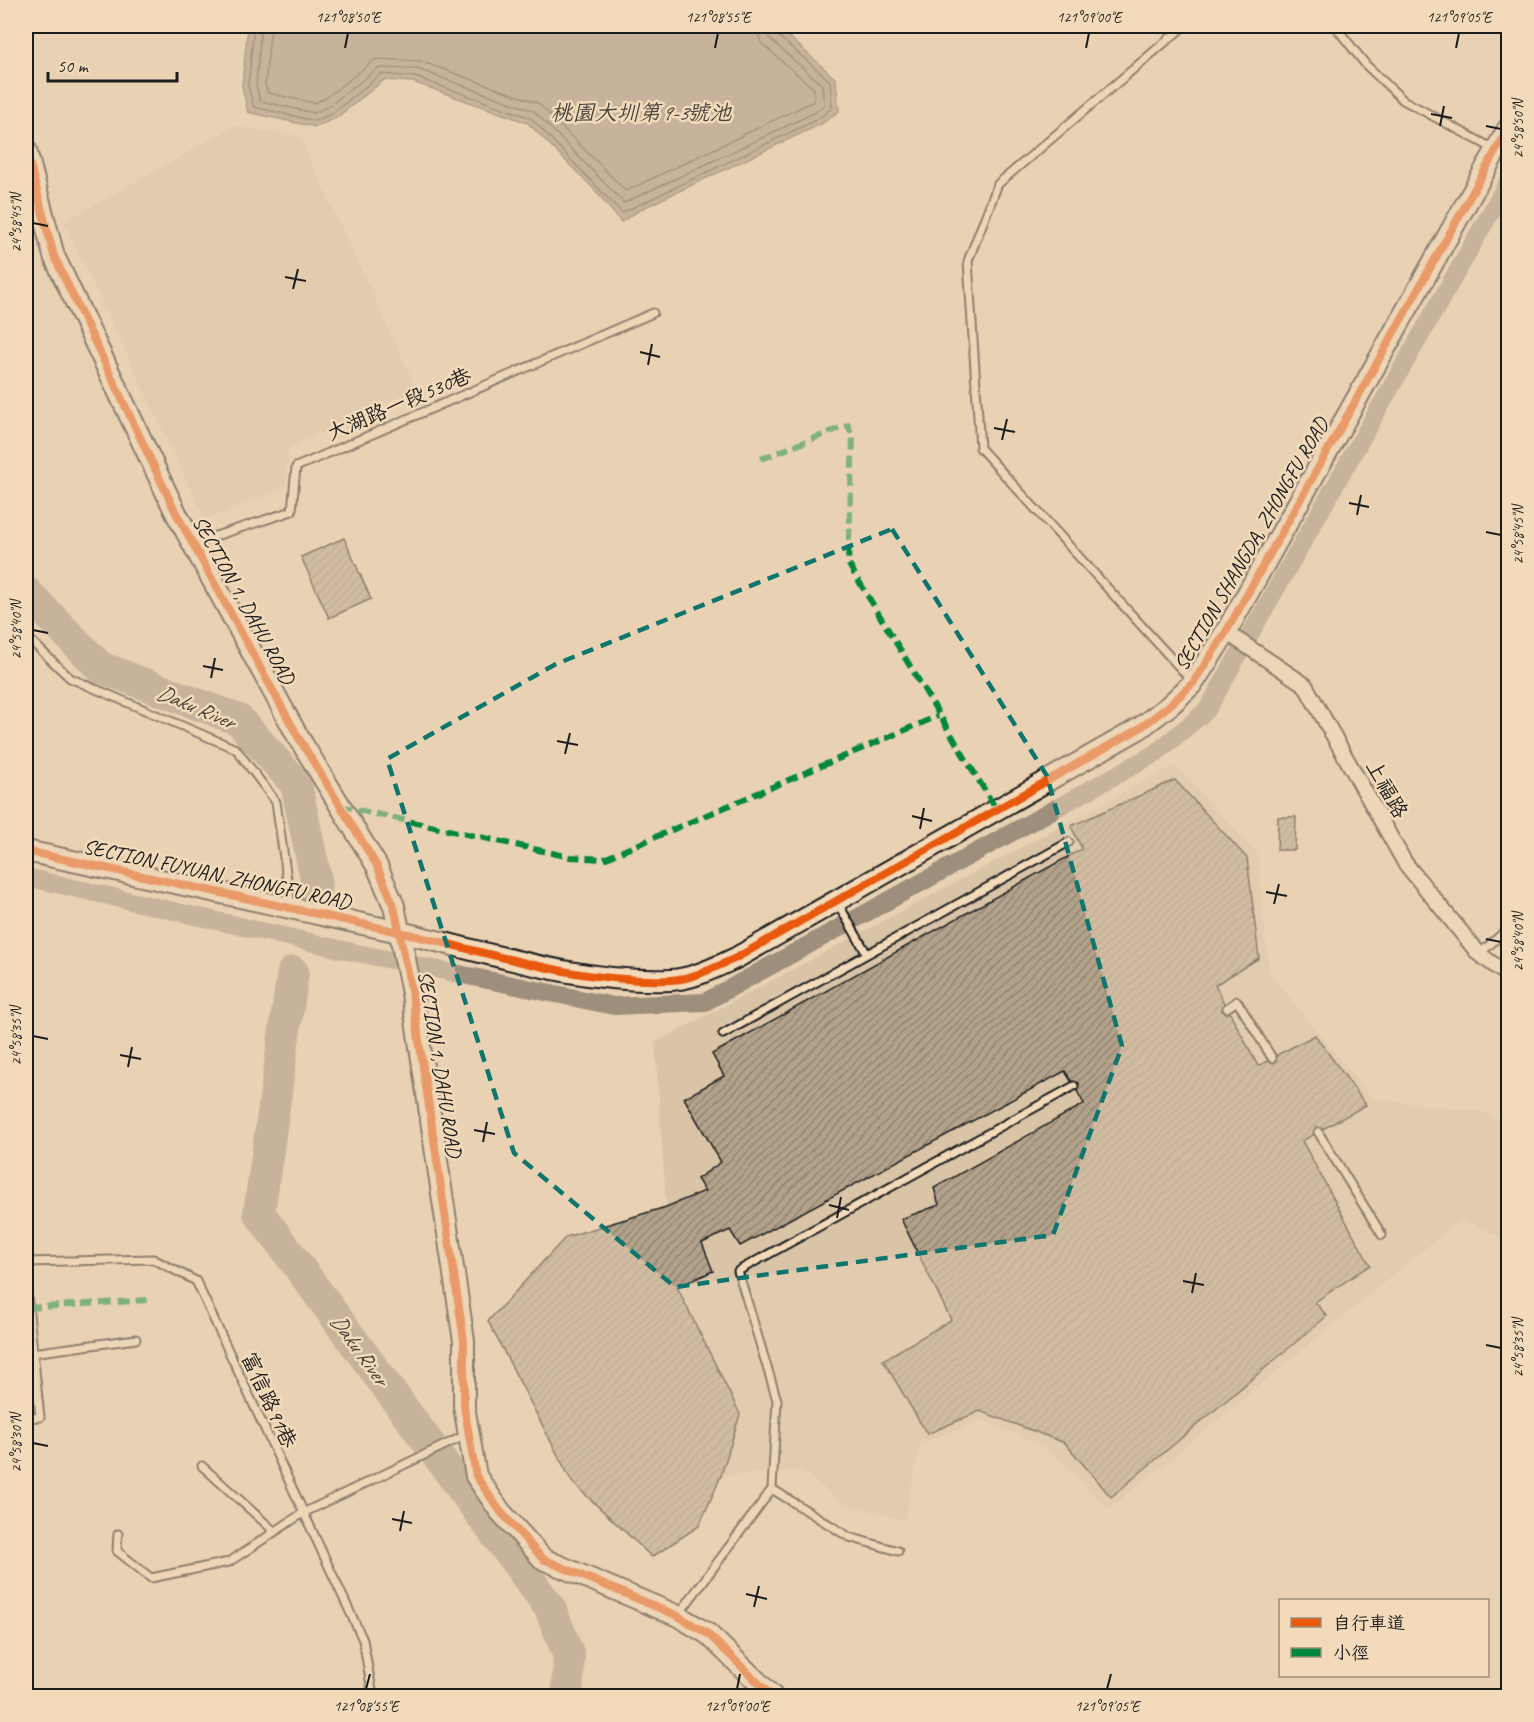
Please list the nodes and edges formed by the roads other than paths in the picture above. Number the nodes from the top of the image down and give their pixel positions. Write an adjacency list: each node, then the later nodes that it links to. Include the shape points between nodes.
1 (1184, 26): 10 (lane, via 998,184 968,261 980,448)
2 (1335, 26): 5 (lane, via 1366,65 1403,100)
3 (1509, 129): 5 (street, SECTION SHANGDA, ZHONGFU ROAD)
4 (26, 150): 7 (street, SECTION 1, DAHU ROAD, via 54,256)
5 (1495, 150): 8 (street, SECTION SHANGDA, ZHONGFU ROAD)
6 (653, 313): 7 (lane, 大湖路一段530巷, via 296,466 292,512)
7 (193, 543): 17 (street, SECTION 1, DAHU ROAD, via 297,735 377,866)
8 (1231, 635): 10 (street, SECTION SHANGDA, ZHONGFU ROAD); 19 (street, 上福路, via 1305,685 1405,863)
9 (26, 636): 15 (lane, via 70,678 236,749 276,802)
10 (1193, 683): 14 (street, SECTION SHANGDA, ZHONGFU ROAD, via 1140,728)
11 (26, 835): 13 (lane)
12 (1069, 842): 18 (lane)
13 (26, 851): 15 (street, SECTION FUYUAN, ZHONGFU ROAD)
14 (838, 903): 17 (street, SECTION SHANGDA, ZHONGFU ROAD, via 736,958 674,980 620,979 561,971); 18 (lane)
15 (291, 908): 17 (street, SECTION FUYUAN, ZHONGFU ROAD)
16 (1509, 929): 19 (lane)
17 (401, 932): 32 (street, SECTION 1, DAHU ROAD, via 464,1341)
18 (867, 954): 22 (lane)
19 (1479, 954): 20 (street, 上福路)
20 (1509, 975)
21 (1227, 1008): 23 (lane, via 1237,1001)
22 (723, 1034)
23 (1272, 1058)
24 (1074, 1086): 34 (lane, via 738,1271 777,1400)
25 (1318, 1132): 26 (lane)
26 (1382, 1235)
27 (26, 1262): 35 (lane, 富信路91巷, via 153,1259 196,1281)
28 (26, 1285): 30 (lane)
29 (136, 1339): 30 (lane)
30 (32, 1353): 31 (lane, via 40,1417)
31 (26, 1418)
32 (468, 1434): 35 (lane); 39 (street, SECTION 1, DAHU ROAD, via 476,1476 500,1511 543,1559)
33 (202, 1466): 36 (lane)
34 (772, 1489): 38 (lane, via 849,1536); 39 (lane)
35 (303, 1513): 36 (lane); 40 (lane, 富信路91巷, via 363,1640)
36 (274, 1531): 37 (lane, via 229,1562 151,1578 117,1551)
37 (118, 1534)
38 (898, 1551)
39 (678, 1616): 41 (street, SECTION 1, DAHU ROAD, via 708,1634)
40 (373, 1696)
41 (772, 1696)

